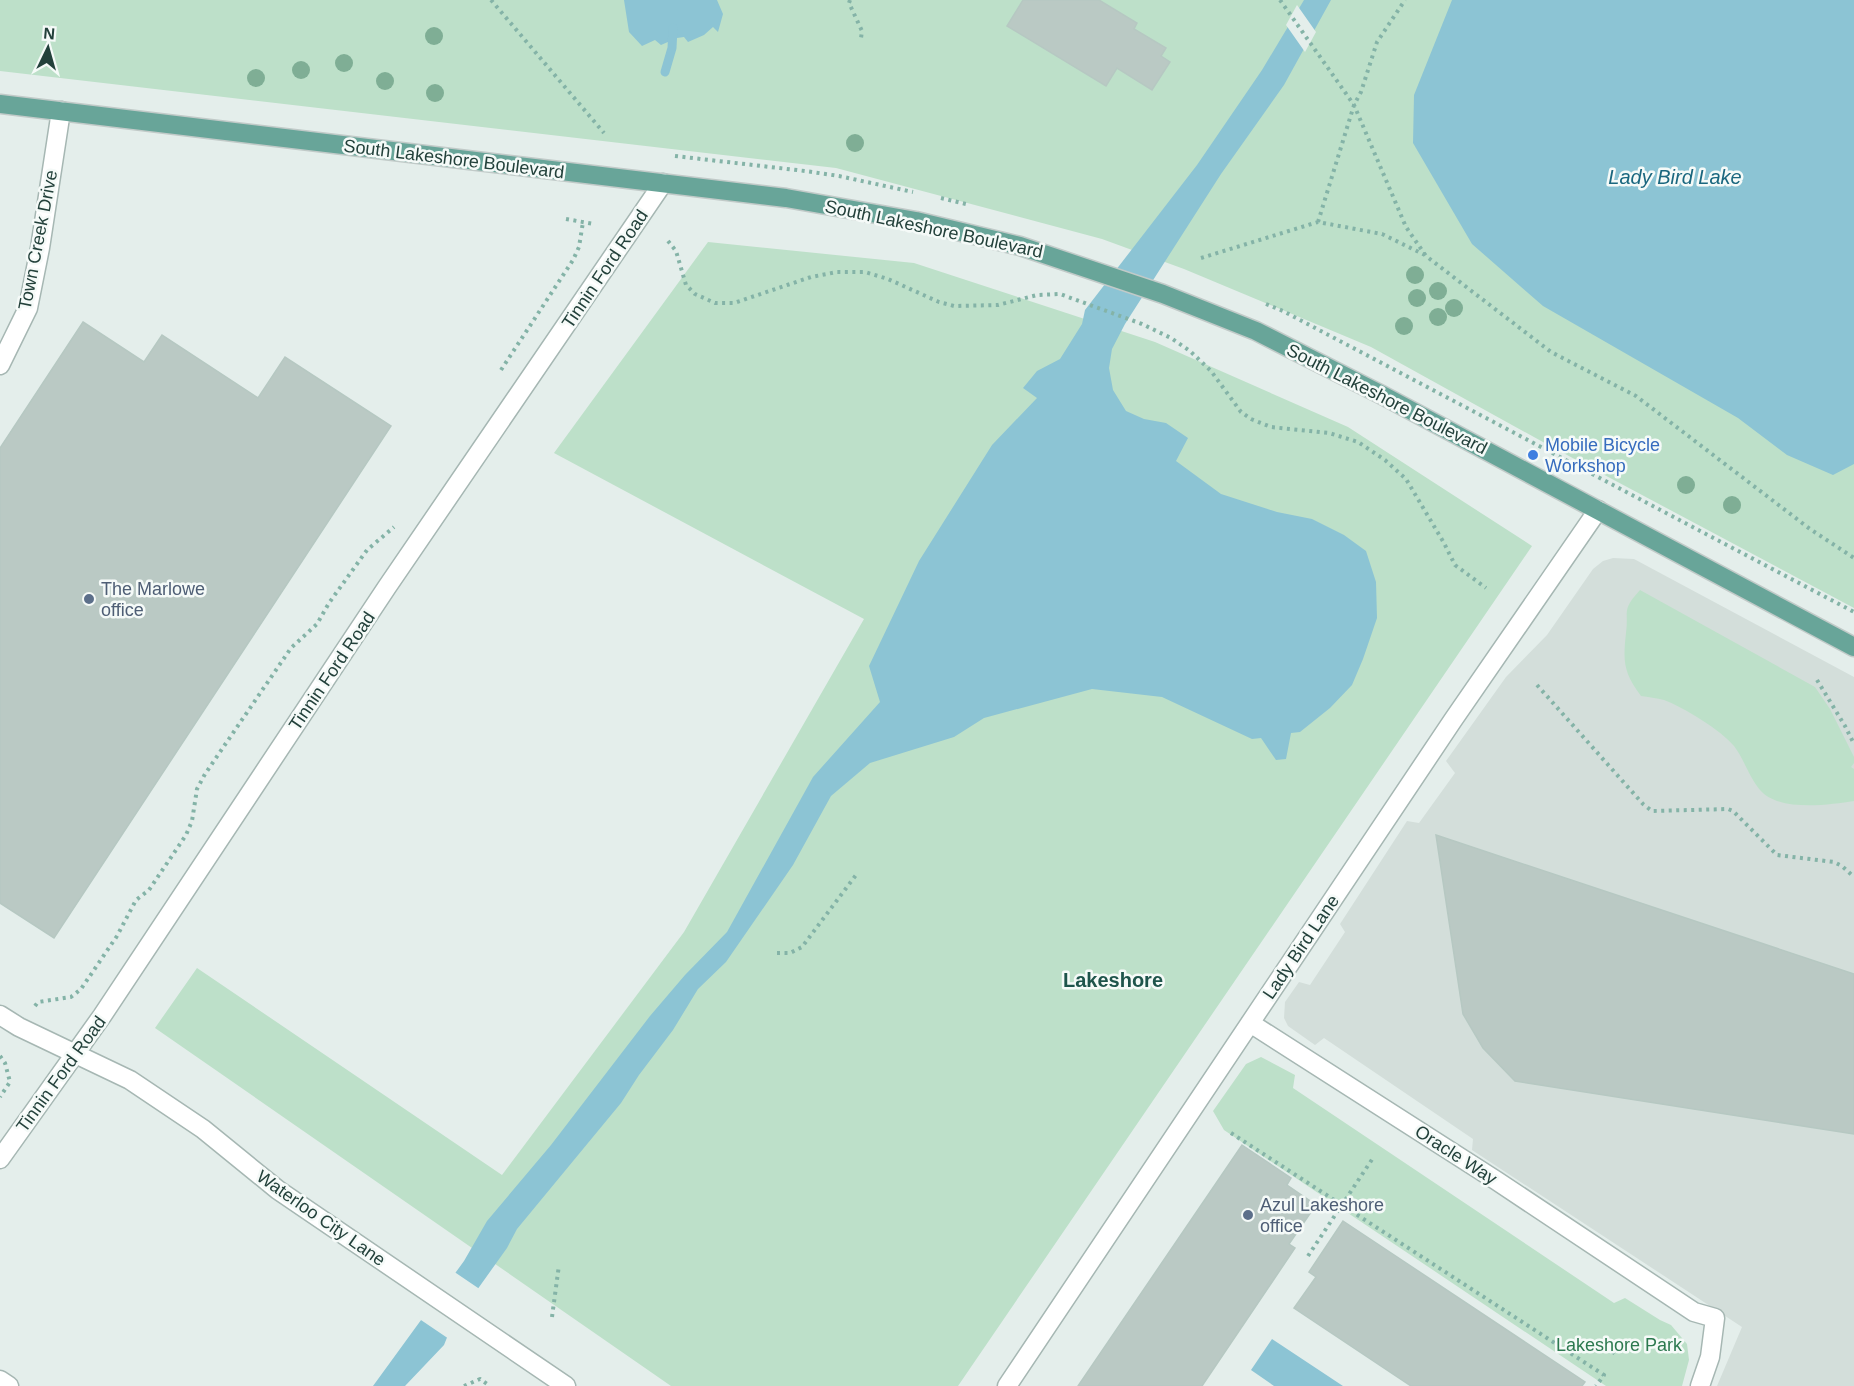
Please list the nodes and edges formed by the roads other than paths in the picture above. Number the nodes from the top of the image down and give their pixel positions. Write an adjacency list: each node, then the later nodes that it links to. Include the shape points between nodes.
1 (0, 104): 2 (main road, South Lakeshore Boulevard)
2 (61, 111): 3 (main road, South Lakeshore Boulevard); 4 (street, Town Creek Drive, via 28,308)
3 (663, 183): 5 (main road, South Lakeshore Boulevard, via 786,198 916,221 1020,246 1097,270 1256,331); 9 (street, Tinnin Ford Road)
4 (0, 364)
5 (1598, 510): 6 (main road, South Lakeshore Boulevard); 8 (street, Lady Bird Lane)
6 (1854, 647)
7 (0, 1015): 9 (street, Waterloo City Lane)
8 (1250, 1023): 15 (street, Lady Bird Lane); 16 (street, Oracle Way, via 1694,1312 1716,1318 1710,1358)
9 (74, 1055): 10 (street, Tinnin Ford Road); 11 (street, Waterloo City Lane, via 117,1072 203,1129 278,1190 497,1339)
10 (0, 1159)
11 (540, 1379): 14 (street, Waterloo City Lane)
12 (0, 1380): 13 (street)
13 (9, 1386)
14 (566, 1386)
15 (1007, 1386)
16 (1700, 1386)

